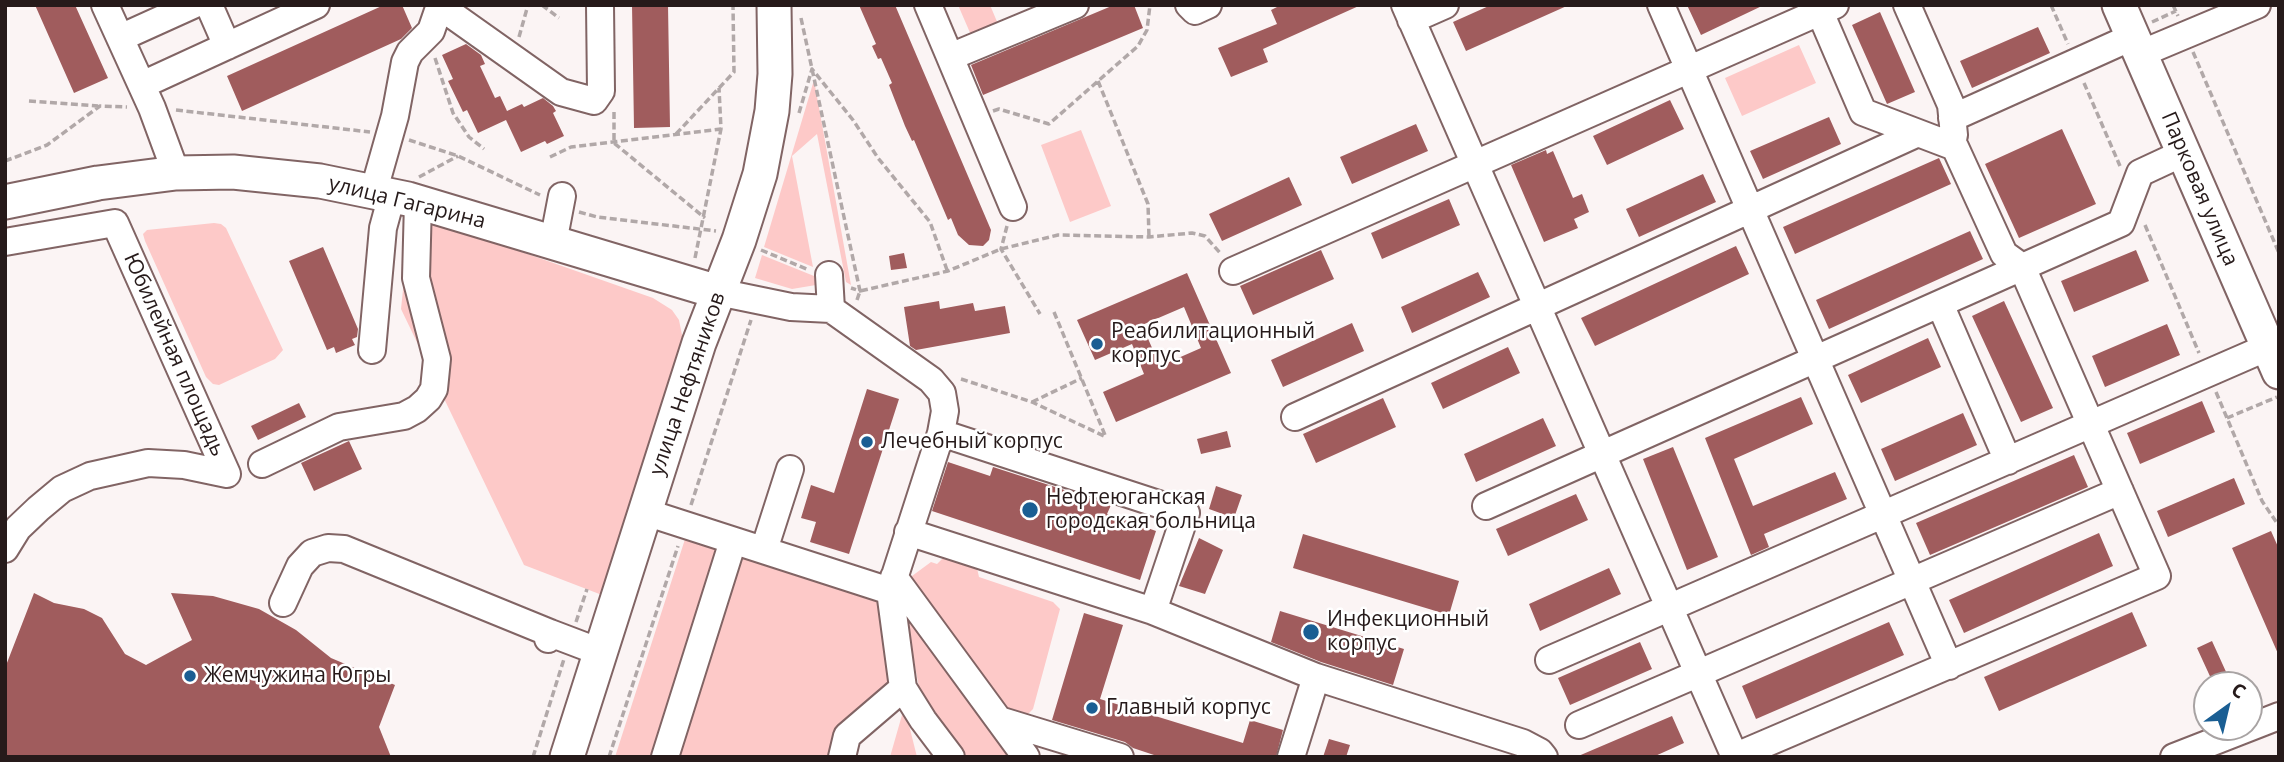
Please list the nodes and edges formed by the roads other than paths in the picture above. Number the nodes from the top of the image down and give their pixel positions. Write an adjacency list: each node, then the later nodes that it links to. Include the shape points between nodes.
1 (105, 5): 19 (street)
2 (192, 5): 19 (street)
3 (209, 5): 21 (street)
4 (316, 5): 21 (street)
5 (600, 5): 14 (street, via 601,91 594,101 561,92)
6 (928, 5): 22 (street)
7 (1189, 5): 8 (street, via 1195,11)
8 (1208, 5)
9 (1445, 5): 18 (street)
10 (1661, 5): 23 (street)
11 (1907, 5): 25 (street, via 1951,105)
12 (2119, 5): 20 (main road, Парковая улица)
13 (2257, 5): 20 (street, via 2218,31)
14 (441, 6): 31 (street, via 429,32 405,62 390,135)
15 (1072, 6): 22 (street)
16 (1824, 7): 23 (street); 26 (street, via 1863,112)
17 (788, 12): 41 (main road, улица Нефтяников, via 767,143 747,218)
18 (1408, 13): 29 (street)
19 (120, 38): 24 (street)
20 (2136, 45): 25 (street, via 2076,62); 28 (main road, Парковая улица)
21 (227, 46): 24 (street)
22 (950, 57): 34 (street)
23 (1689, 70): 29 (street); 35 (street)
24 (147, 96): 30 (street)
25 (1952, 118): 27 (street)
26 (1918, 133): 27 (street); 35 (street)
27 (1955, 147): 38 (street, via 2004,254)
28 (2183, 153): 38 (street, via 2140,173 2121,223); 47 (main road, Парковая улица)
29 (1475, 164): 39 (street); 43 (street)
30 (176, 173): 31 (main road, улица Гагарина, via 268,174); 33 (main road, улица Гагарина)
31 (399, 192): 37 (main road, улица Гагарина); 45 (street, via 383,228); 53 (street, via 437,359 434,388 417,409 404,416 340,427)
32 (561, 201): 37 (street)
33 (5, 202)
34 (1013, 207)
35 (1751, 210): 43 (street); 46 (street)
36 (5, 242): 61 (street, Юбилейная площадь, via 115,223 227,474 184,465 148,464 90,476 62,489 38,509)
37 (553, 243): 41 (main road, улица Гагарина)
38 (2022, 267): 42 (street); 49 (street)
39 (1233, 271)
40 (830, 277): 44 (street)
41 (718, 292): 44 (street); 57 (main road, улица Нефтяников)
42 (1940, 304): 46 (street); 52 (street)
43 (1537, 307): 48 (street); 51 (street)
44 (840, 316): 50 (street, via 932,380 942,393)
45 (372, 350)
46 (1815, 360): 51 (street); 58 (street)
47 (2275, 361): 49 (street, via 2208,373)
48 (1296, 417)
49 (2091, 425): 52 (street); 55 (street)
50 (941, 433): 59 (street); 67 (street, via 1186,513)
51 (1602, 455): 56 (street); 66 (street)
52 (2008, 461): 58 (street)
53 (262, 464)
54 (790, 470): 62 (street)
55 (2120, 491): 63 (street); 70 (street, via 2157,576)
56 (1486, 506)
57 (645, 512): 60 (street); 68 (main road, улица Нефтяников)
58 (1883, 515): 63 (street); 66 (street)
59 (908, 532): 64 (street); 67 (street)
60 (733, 541): 62 (street); 79 (street)
61 (5, 549)
62 (764, 550): 64 (street)
63 (1911, 581): 70 (street); 71 (street)
64 (892, 584): 73 (street); 75 (street)
65 (283, 603): 68 (street, via 300,566 312,553 344,549)
66 (1669, 608): 69 (street); 71 (street)
67 (1153, 611): 72 (street)
68 (567, 641): 78 (main road, улица Нефтяников)
69 (1549, 660)
70 (1949, 666): 86 (street)
71 (1698, 673): 76 (street); 86 (street)
72 (1316, 677): 84 (street); 85 (street, via 1522,743)
73 (903, 688): 80 (street, via 847,736); 81 (street)
74 (2279, 716): 87 (street)
75 (999, 720): 77 (street); 82 (street)
76 (1579, 725)
77 (1068, 749): 83 (street)
78 (567, 757)
79 (665, 757)
80 (842, 757)
81 (951, 757)
82 (1026, 757)
83 (1120, 757)
84 (1291, 757)
85 (1544, 757)
86 (1735, 757)
87 (2175, 757)

